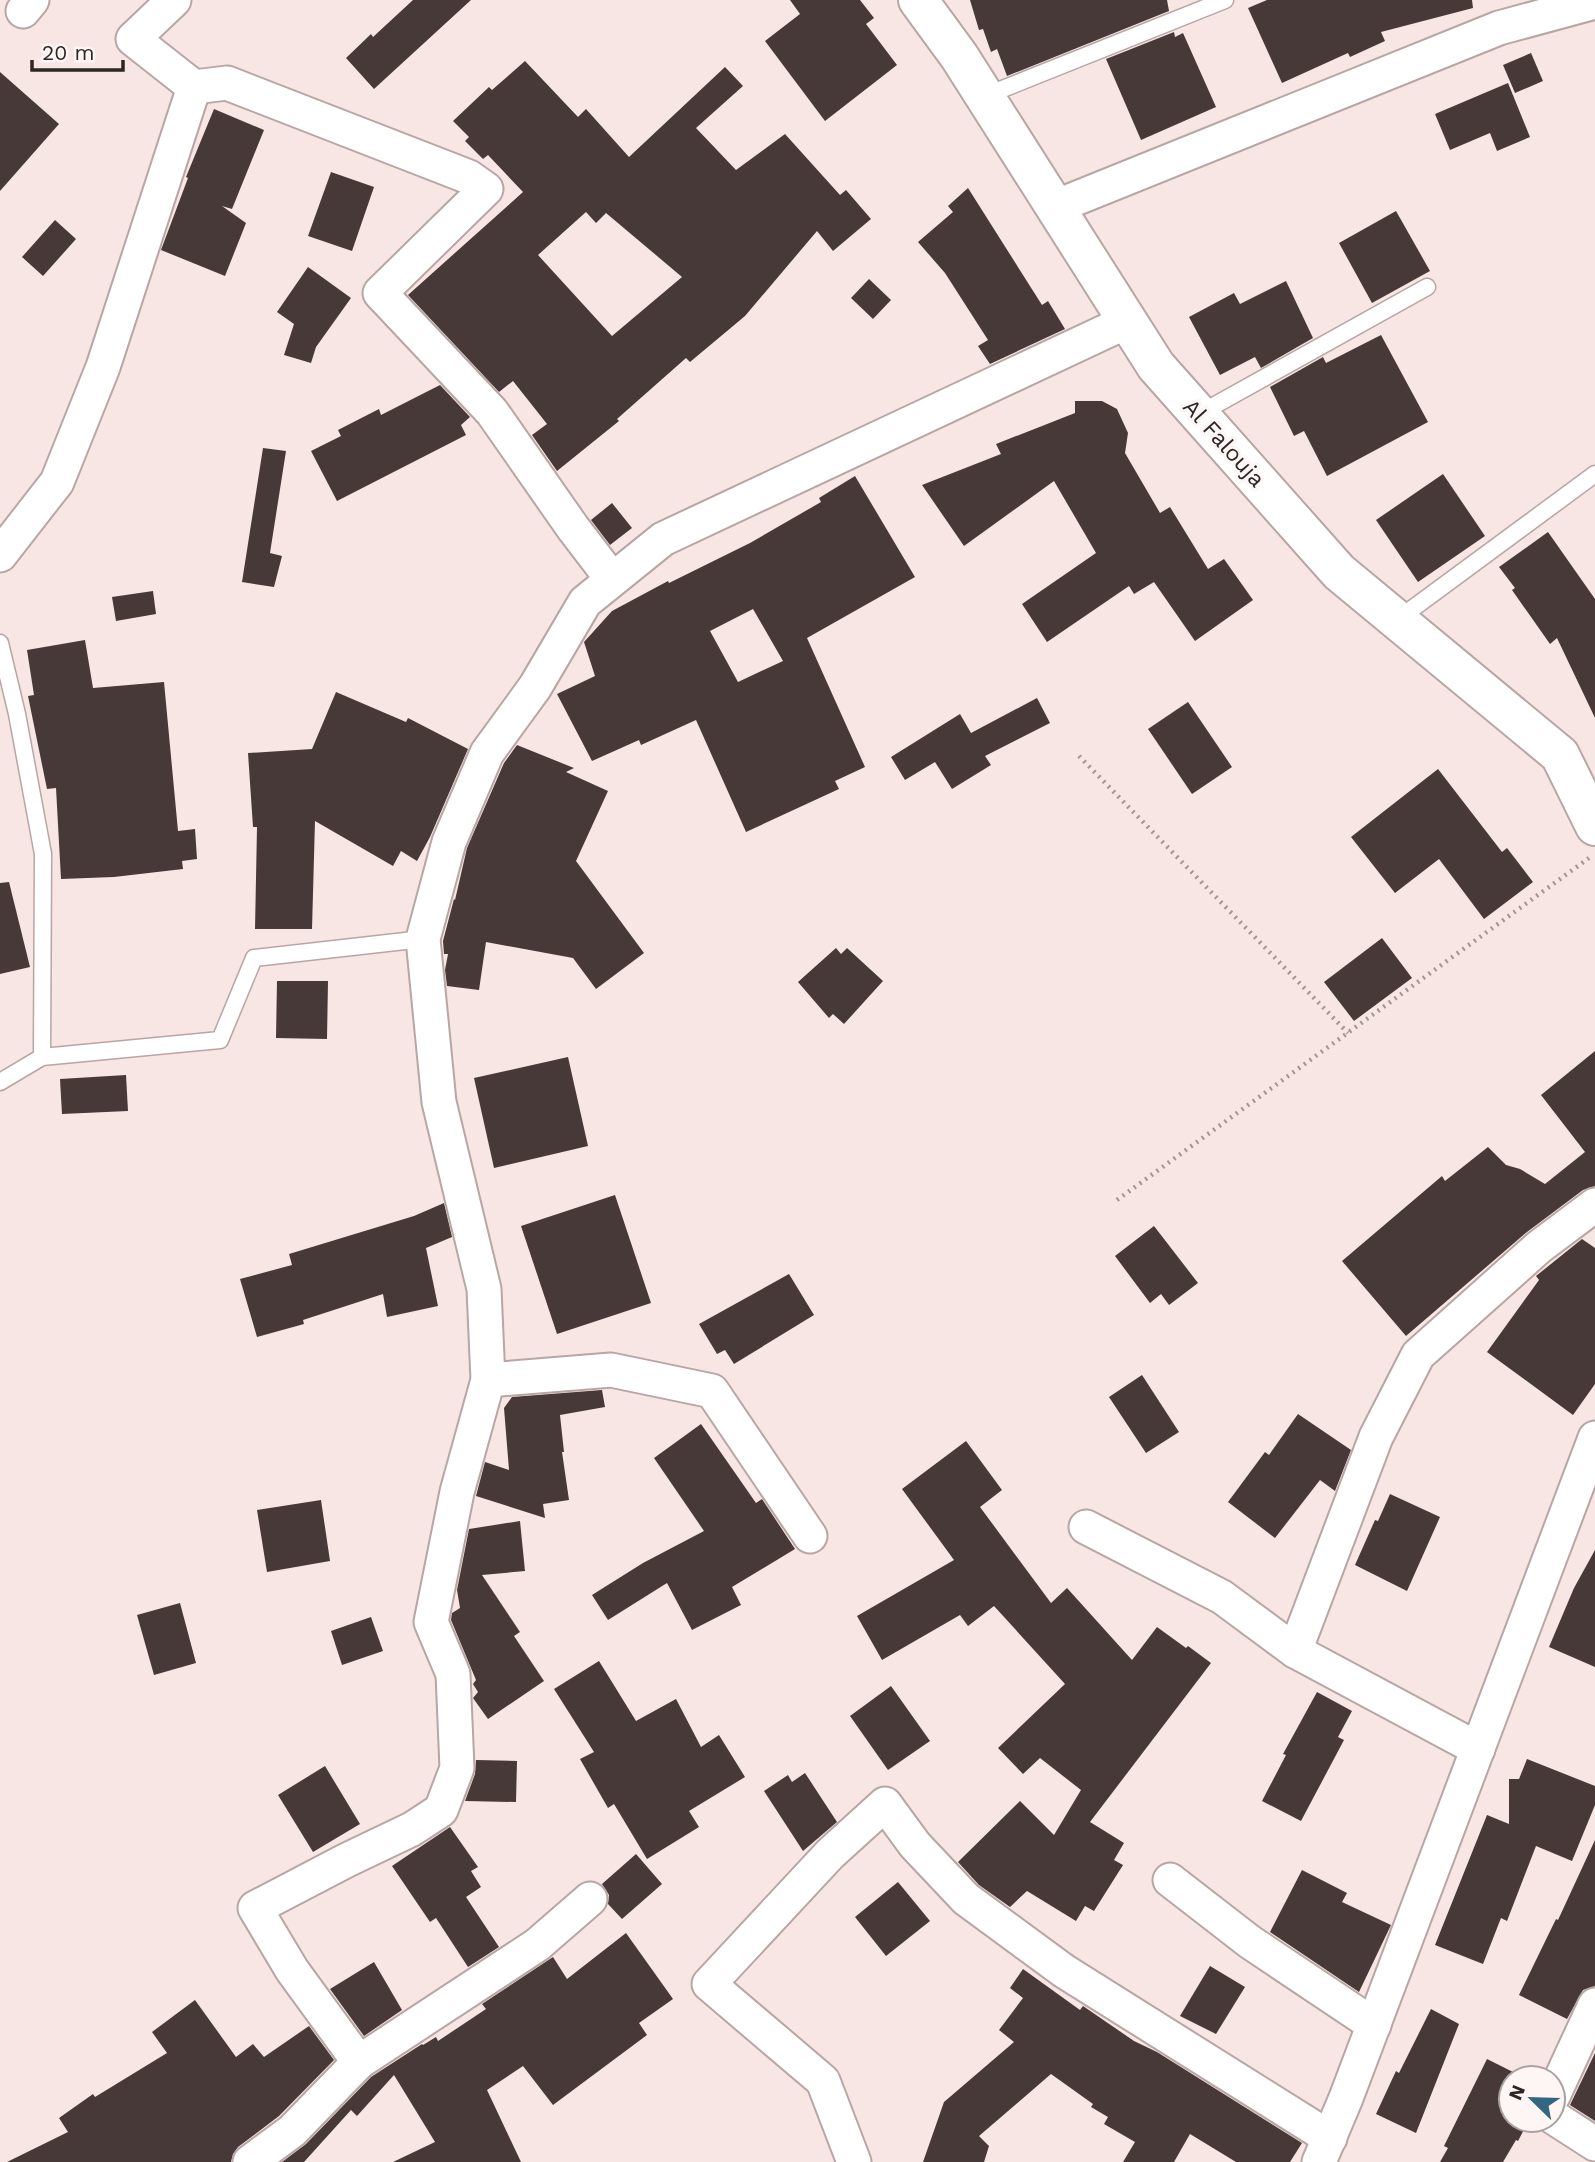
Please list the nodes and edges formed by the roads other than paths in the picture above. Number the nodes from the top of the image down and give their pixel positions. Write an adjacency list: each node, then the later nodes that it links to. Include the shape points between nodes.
1 (174, 0): 5 (street, via 133,39)
2 (918, 0): 6 (main road, Al Falouja)
3 (1225, 0): 6 (lane)
4 (1595, 2): 7 (street, via 1499,28)
5 (194, 87): 12 (street, via 103,367 57,482); 13 (street, via 227,83 469,177 486,189 380,293 492,412)
6 (985, 96): 7 (main road, Al Falouja)
7 (1055, 206): 9 (main road, Al Falouja)
8 (1427, 288): 10 (lane)
9 (1128, 321): 10 (main road, Al Falouja, via 1156,366); 13 (street, via 663,539)
10 (1199, 414): 14 (main road, Al Falouja, via 1339,572)
11 (1595, 474): 14 (lane)
12 (0, 555)
13 (612, 579): 17 (street, via 584,602 535,687 487,753 449,842)
14 (1397, 620): 16 (main road, Al Falouja, via 1560,755)
15 (0, 643): 18 (lane, via 43,854)
16 (1595, 827)
17 (423, 939): 18 (lane, via 254,958 220,1040); 21 (street, via 439,1102 484,1289)
18 (42, 1057): 19 (lane)
19 (0, 1082)
20 (1595, 1205): 25 (street, via 1539,1247 1418,1355 1376,1437)
21 (488, 1380): 24 (street, via 611,1370 712,1391); 31 (street, via 457,1492 430,1622 453,1674 457,1768 442,1810 255,1908 292,1970)
22 (1595, 1438): 26 (street)
23 (1086, 1527): 25 (street, via 1222,1597)
24 (810, 1535)
25 (1295, 1651): 26 (street)
26 (1478, 1749): 30 (street)
27 (1170, 1880): 30 (street, via 1250,1942)
28 (590, 1899): 31 (street, via 537,1945)
29 (1595, 2006): 32 (street)
30 (1374, 2025): 35 (street)
31 (359, 2062): 36 (street, via 292,2131)
32 (1567, 2066)
33 (1567, 2126): 34 (street)
34 (1595, 2144)
35 (1324, 2150): 37 (street, via 966,1899 884,1804 830,1854 709,1984 823,2081)
36 (250, 2162)
37 (854, 2162)

